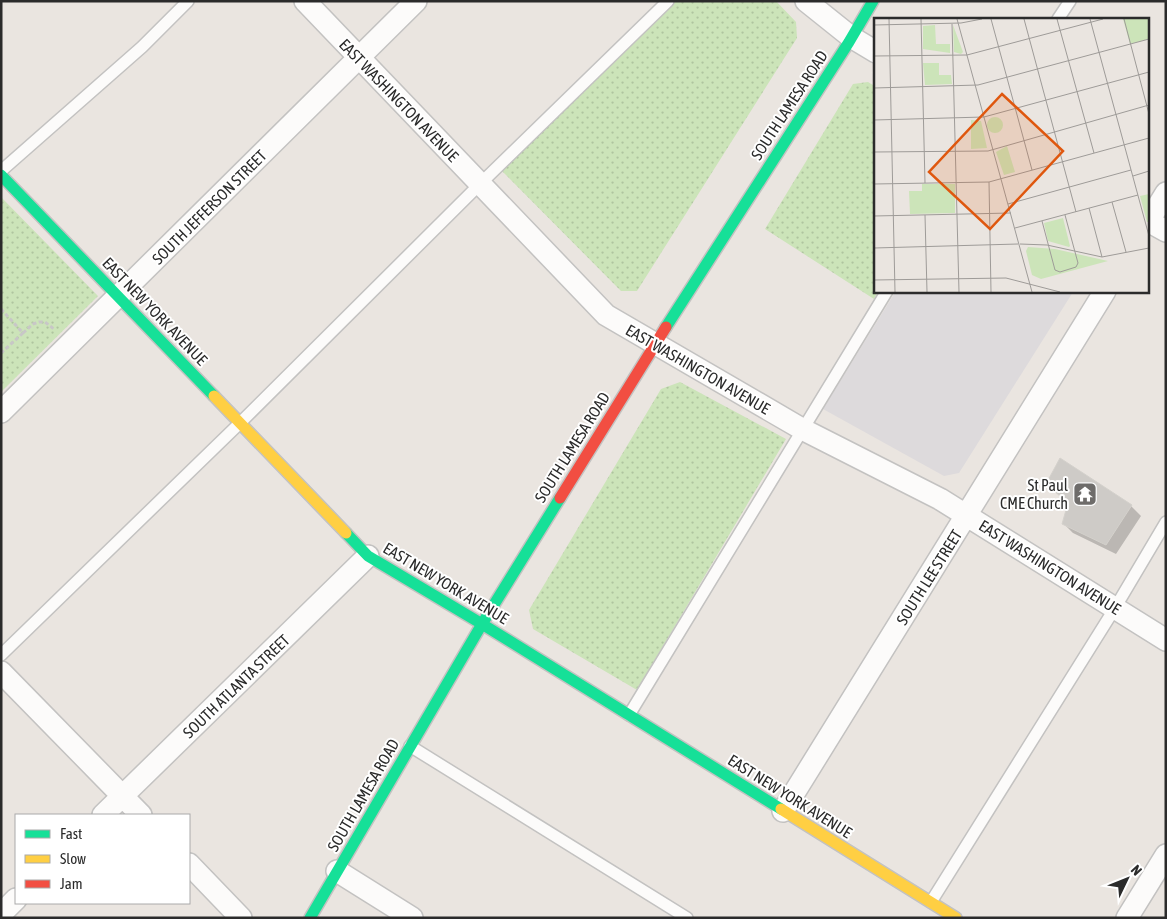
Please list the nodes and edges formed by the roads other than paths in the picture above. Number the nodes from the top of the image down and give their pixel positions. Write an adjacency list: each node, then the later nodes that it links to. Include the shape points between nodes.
1 (188, 1): 12 (lane, via 142,47)
2 (305, 1): 11 (street, EAST WASHINGTON AVENUE)
3 (416, 1): 11 (street, SOUTH JEFFERSON STREET)
4 (668, 1): 14 (lane)
5 (806, 1): 9 (street)
6 (873, 1): 9 (street, SOUTH LAMESA ROAD)
7 (1070, 1): 8 (lane)
8 (1059, 18)
9 (851, 37): 10 (street); 22 (street, SOUTH LAMESA ROAD)
10 (874, 51)
11 (359, 58): 14 (street, EAST WASHINGTON AVENUE); 21 (street, SOUTH JEFFERSON STREET)
12 (1, 171)
13 (1, 175): 21 (street, EAST NEW YORK AVENUE)
14 (480, 184): 22 (street, EAST WASHINGTON AVENUE, via 606,315); 24 (lane)
15 (1166, 193): 16 (street)
16 (1150, 218)
17 (1150, 222): 18 (street)
18 (1166, 231)
19 (886, 292): 25 (lane)
20 (1104, 292): 26 (street, SOUTH LEE STREET)
21 (119, 296): 23 (street, SOUTH JEFFERSON STREET); 24 (street, EAST NEW YORK AVENUE)
22 (656, 343): 25 (street, EAST WASHINGTON AVENUE); 30 (street, SOUTH LAMESA ROAD)
23 (1, 412)
24 (240, 422): 28 (street, EAST NEW YORK AVENUE); 32 (lane)
25 (802, 429): 26 (street, EAST WASHINGTON AVENUE); 34 (lane)
26 (967, 515): 29 (street, EAST WASHINGTON AVENUE); 37 (street, SOUTH LEE STREET)
27 (1166, 522): 29 (lane)
28 (368, 556): 30 (street, EAST NEW YORK AVENUE); 36 (street, SOUTH ATLANTA STREET)
29 (1115, 608): 31 (street, EAST WASHINGTON AVENUE); 44 (lane)
30 (482, 624): 34 (street, EAST NEW YORK AVENUE); 35 (street, SOUTH LAMESA ROAD)
31 (1166, 640)
32 (1, 655)
33 (1, 672): 36 (street)
34 (629, 715): 37 (street, EAST NEW YORK AVENUE)
35 (410, 746): 42 (street, SOUTH LAMESA ROAD); 49 (lane)
36 (123, 796): 38 (street, SOUTH ATLANTA STREET); 39 (street)
37 (783, 811): 44 (street, EAST NEW YORK AVENUE)
38 (104, 814)
39 (140, 814)
40 (1166, 855): 51 (street)
41 (190, 865): 46 (street)
42 (337, 871): 47 (street, SOUTH LAMESA ROAD); 48 (street)
43 (15, 900): 45 (street)
44 (931, 902): 50 (street, EAST NEW YORK AVENUE)
45 (1, 914)
46 (241, 918)
47 (310, 918)
48 (412, 918)
49 (687, 918)
50 (956, 918)
51 (1127, 918)

